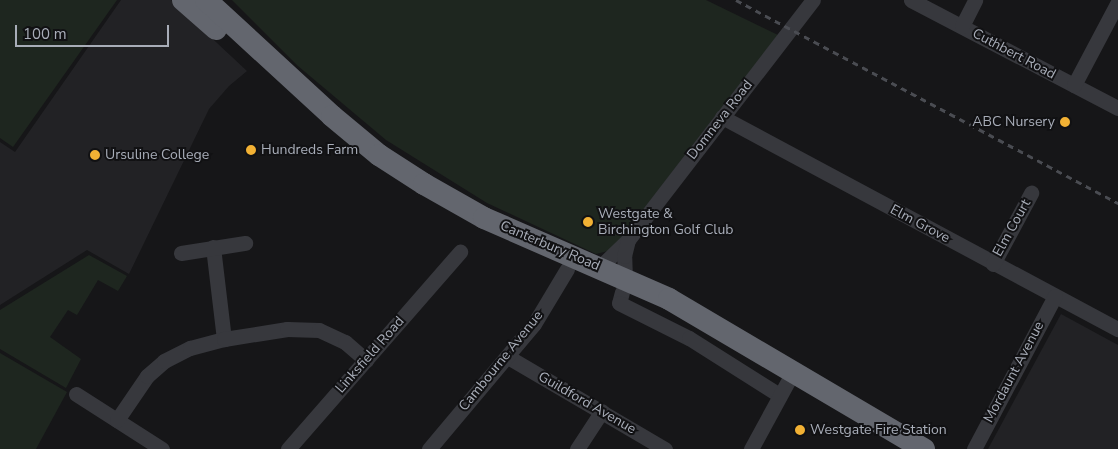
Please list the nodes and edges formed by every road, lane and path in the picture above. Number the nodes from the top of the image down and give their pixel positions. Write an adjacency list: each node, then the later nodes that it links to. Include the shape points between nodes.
1 (183, 0): 19 (highway, Canterbury Road, via 331,134 378,171 417,197 478,230)
2 (206, 0): 18 (highway, Canterbury Road, via 379,155 484,218)
3 (911, 0): 7 (street, Cuthbert Road)
4 (975, 0): 7 (street)
5 (1118, 2): 8 (street)
6 (809, 4): 10 (street, Domneva Road)
7 (962, 26): 8 (street, Cuthbert Road)
8 (1074, 85): 9 (street, Cuthbert Road)
9 (1118, 108)
10 (722, 118): 12 (street, Domneva Road); 17 (street, Elm Grove)
11 (1031, 193): 17 (street, Elm Court)
12 (628, 240): 18 (street, Domneva Road); 20 (street, Domneva Road, via 624,256)
13 (245, 243): 14 (street)
14 (213, 248): 15 (street); 23 (street)
15 (181, 253)
16 (452, 257): 25 (street, Linksfield Road)
17 (993, 264): 21 (street, Elm Grove)
18 (600, 267): 20 (highway, Canterbury Road)
19 (567, 269): 20 (highway, Canterbury Road); 24 (street, Cambourne Avenue, via 534,324)
20 (624, 285): 26 (highway, Canterbury Road, via 669,299)
21 (1055, 296): 22 (street, Elm Grove); 38 (street, Mordaunt Avenue)
22 (1118, 329)
23 (224, 339): 25 (street, via 287,329 319,330 345,342); 29 (street, via 190,348 164,361 147,376)
24 (508, 357): 28 (street, Guildford Avenue); 32 (street, Cambourne Avenue)
25 (366, 360): 31 (street, Linksfield Road)
26 (786, 384): 35 (street); 36 (highway, Canterbury Road); 37 (highway, Canterbury Road)
27 (76, 394): 29 (street)
28 (602, 411): 33 (street); 34 (street, Guildford Avenue)
29 (117, 420): 30 (street)
30 (162, 449)
31 (288, 449)
32 (429, 449)
33 (577, 449)
34 (665, 449)
35 (752, 449)
36 (895, 449)
37 (924, 449)
38 (974, 449)

